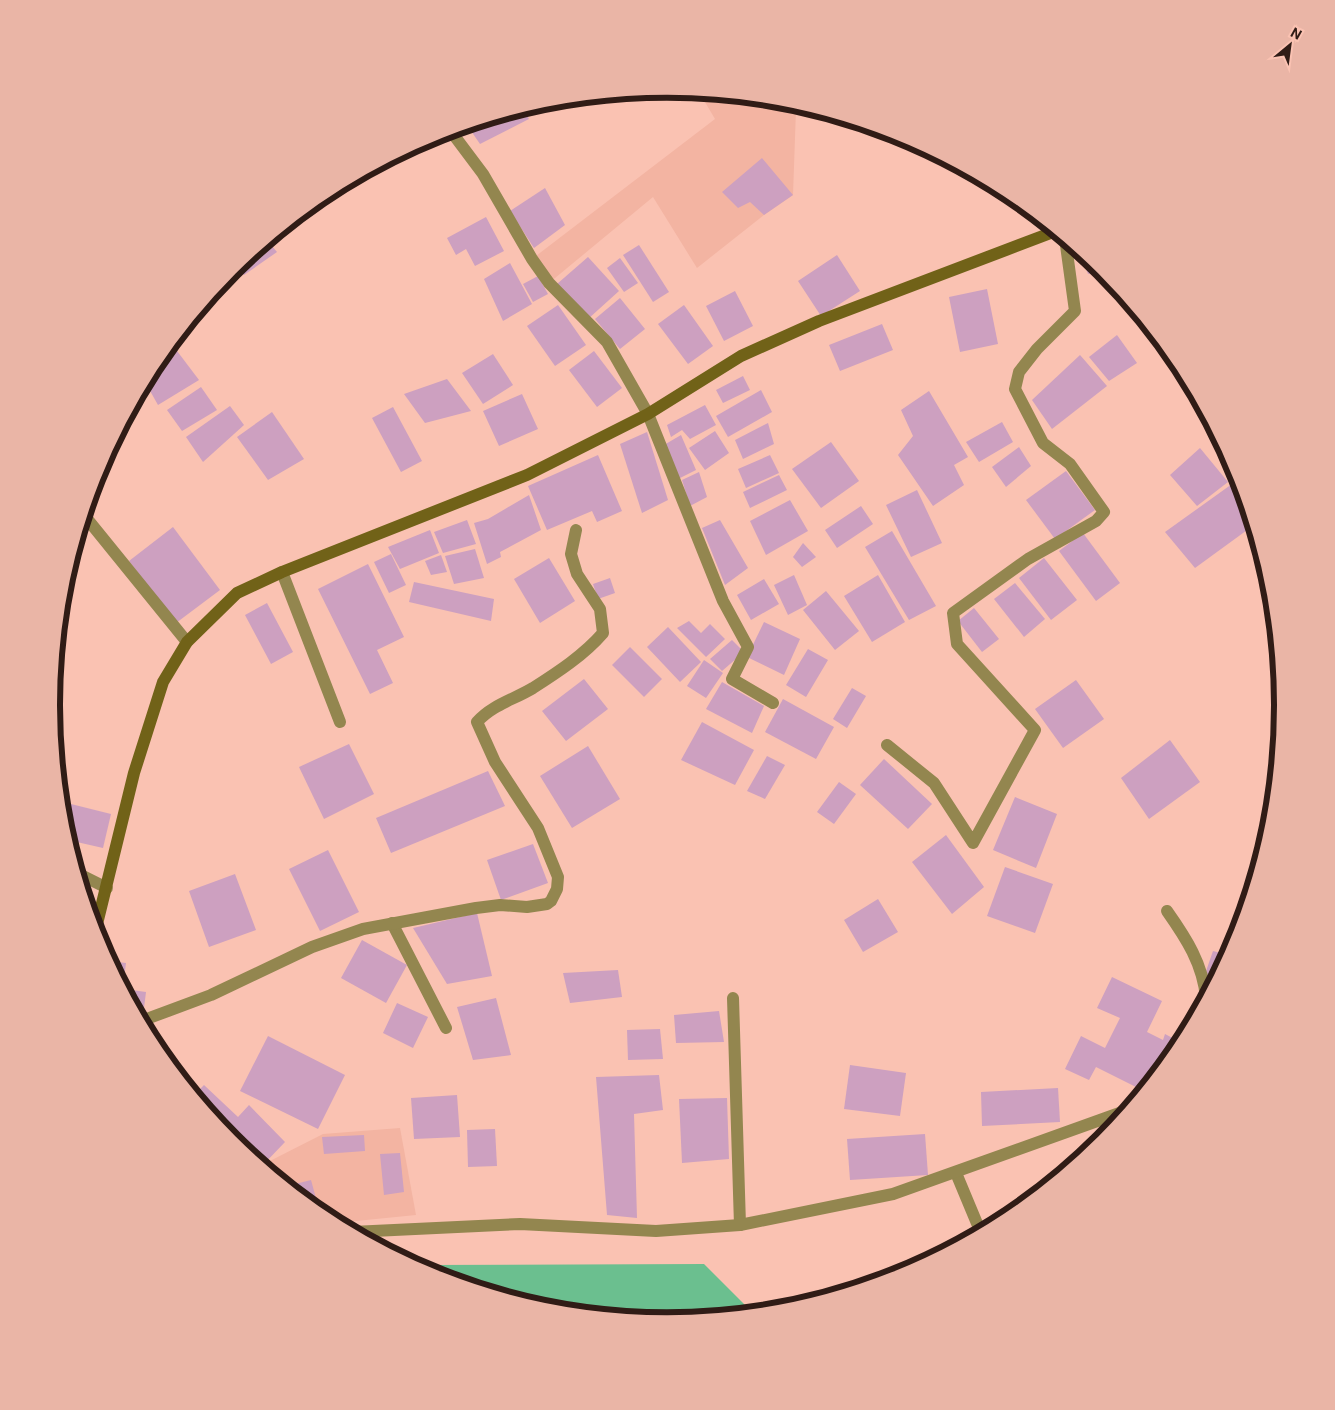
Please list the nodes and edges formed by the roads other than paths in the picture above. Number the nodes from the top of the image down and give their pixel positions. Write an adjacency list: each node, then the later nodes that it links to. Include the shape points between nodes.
1 (455, 136): 4 (street, via 483,174 549,283 607,342)
2 (1049, 233): 4 (main road, via 819,321 741,356)
3 (1066, 247): 11 (street, via 1075,311 1018,372 1015,389 1043,443 1070,464 1104,512 1096,522 1028,559 953,613 957,644 1035,730 973,843 934,784)
4 (648, 414): 7 (main road, via 527,475); 9 (street, via 723,601 748,647 732,679)
5 (89, 521): 8 (street)
6 (576, 530): 16 (street, via 571,554 577,574 600,609 603,633 588,650 532,688 486,712 477,722 495,762 538,828 558,877 554,895 547,904 500,905)
7 (282, 572): 8 (main road, via 238,593); 10 (street)
8 (187, 642): 13 (main road, via 163,682 134,773)
9 (772, 703)
10 (340, 722)
11 (887, 745)
12 (85, 876): 13 (street)
13 (106, 888): 15 (main road)
14 (1167, 911): 17 (street, via 1198,961)
15 (99, 918)
16 (392, 923): 19 (street, via 363,929 312,947 211,995); 20 (street)
17 (1204, 989)
18 (733, 998): 23 (street)
19 (147, 1019)
20 (446, 1028)
21 (1116, 1114): 22 (street)
22 (956, 1173): 23 (street, via 893,1194); 24 (street)
23 (740, 1225): 25 (street, via 656,1230 520,1224)
24 (978, 1226)
25 (365, 1231)

